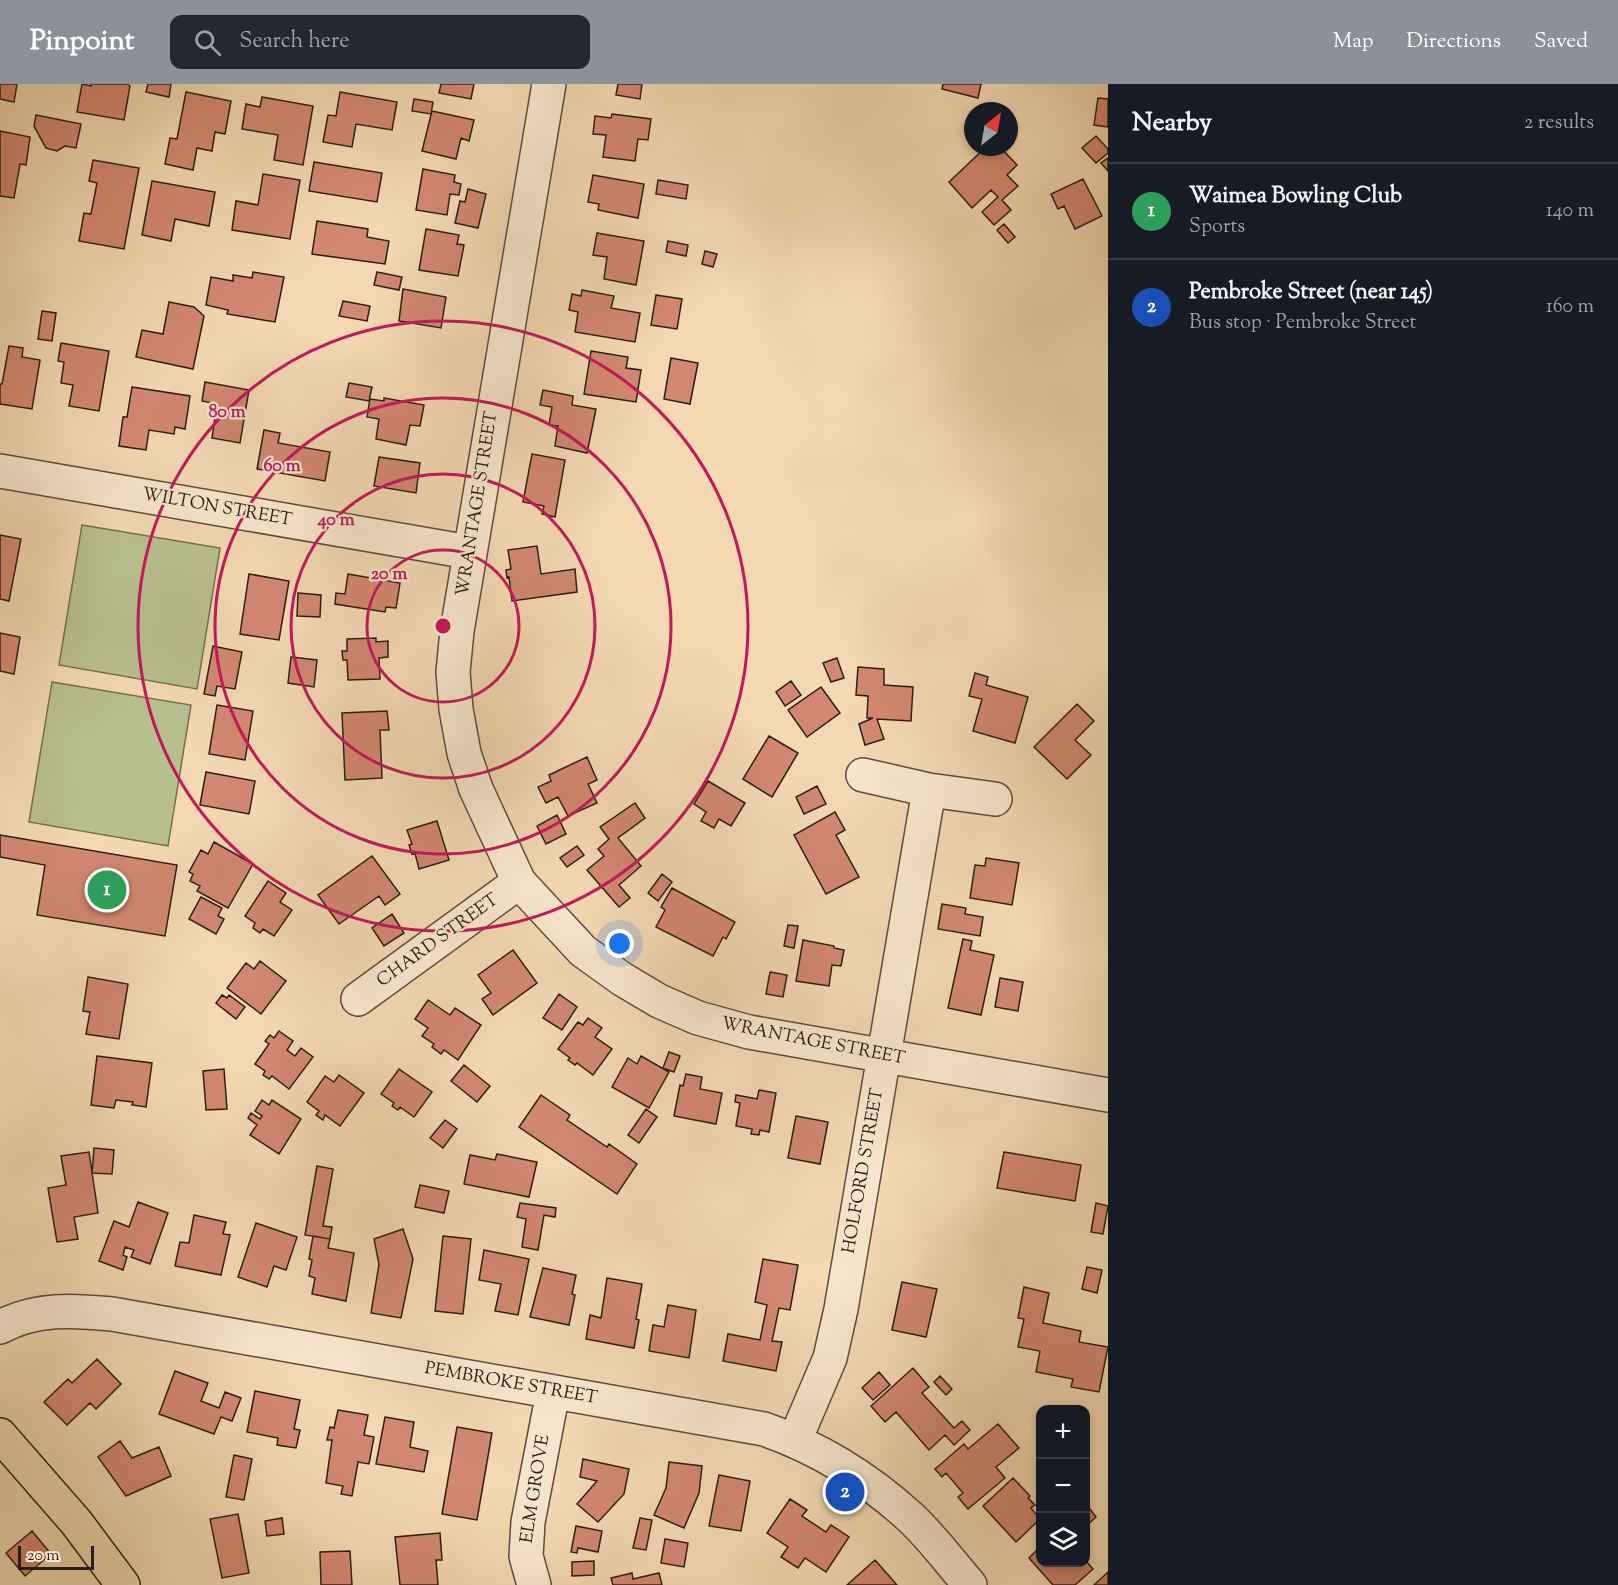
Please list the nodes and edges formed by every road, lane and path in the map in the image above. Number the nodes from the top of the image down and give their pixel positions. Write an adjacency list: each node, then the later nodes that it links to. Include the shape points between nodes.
1 (549, 84): 3 (street, WRANTAGE STREET)
2 (0, 471): 3 (street, WILTON STREET)
3 (469, 552): 7 (street, WRANTAGE STREET, via 453,672 456,709 476,789)
4 (863, 775): 5 (street)
5 (929, 790): 6 (street); 9 (street, HOLFORD STREET)
6 (995, 799)
7 (519, 882): 8 (street, CHARD STREET); 9 (street, WRANTAGE STREET, via 583,951 659,1001 698,1018 749,1032)
8 (358, 999)
9 (884, 1055): 10 (street, WRANTAGE STREET); 14 (street, HOLFORD STREET, via 830,1358)
10 (1108, 1095)
11 (0, 1327): 12 (street, PEMBROKE STREET, via 42,1312 112,1314)
12 (553, 1392): 14 (street, PEMBROKE STREET, via 764,1429); 16 (street, ELM GROVE, via 528,1522 526,1556)
13 (0, 1435): 15 (main road, via 76,1522)
14 (795, 1440): 17 (street, PEMBROKE STREET, via 870,1483 910,1517)
15 (123, 1585)
16 (534, 1585)
17 (970, 1585)

